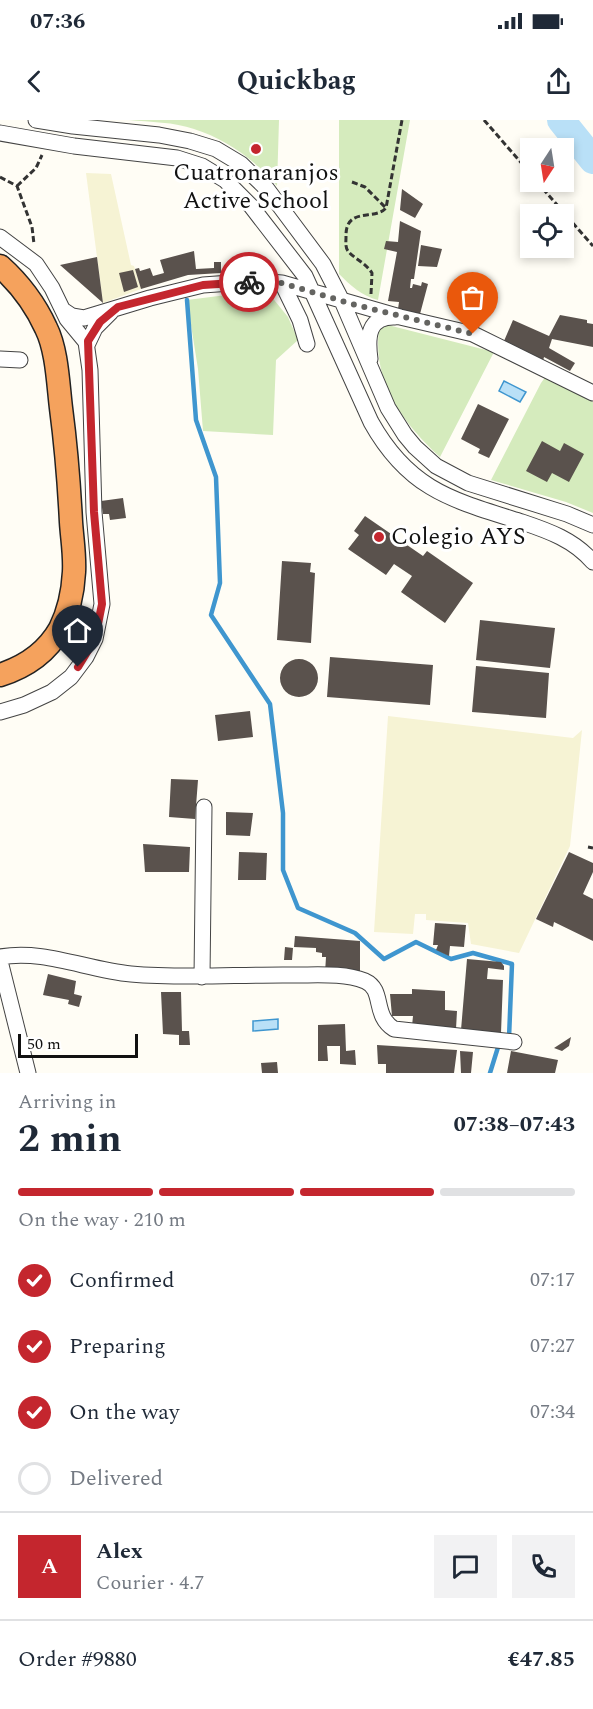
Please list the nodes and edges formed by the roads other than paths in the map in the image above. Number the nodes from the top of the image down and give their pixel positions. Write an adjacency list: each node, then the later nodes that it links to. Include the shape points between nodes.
1 (36, 120): 7 (street, via 174,137 228,155 251,171 267,189)
2 (0, 133): 6 (street, via 162,155 214,172 251,206)
3 (0, 237): 9 (street, via 36,264)
4 (0, 266): 19 (highway, via 28,296 47,329 68,464 74,569 68,610 50,644 28,662)
5 (282, 283): 6 (street); 8 (street, via 203,285); 11 (street)
6 (313, 292): 7 (street); 18 (street, via 375,429 410,474 454,500 558,536 574,544)
7 (347, 302): 10 (street); 15 (street)
8 (118, 307): 9 (street, via 79,318); 12 (street, via 100,322)
9 (62, 309): 12 (street)
10 (400, 317): 15 (street, via 384,317 374,324 369,351); 16 (street, via 473,334)
11 (307, 344)
12 (87, 345): 20 (street, via 102,604 99,624 86,657 71,676 52,692)
13 (0, 358): 14 (street)
14 (20, 360)
15 (373, 374): 17 (street, via 400,428 436,466 468,483 579,517)
16 (593, 393)
17 (593, 525)
18 (593, 562)
19 (0, 675)
20 (0, 712)
21 (204, 807): 23 (street)
22 (0, 959): 23 (street, via 33,955 127,974); 25 (street)
23 (202, 977): 24 (street, via 347,976 374,988 384,1021 394,1029)
24 (514, 1042)
25 (28, 1073)

